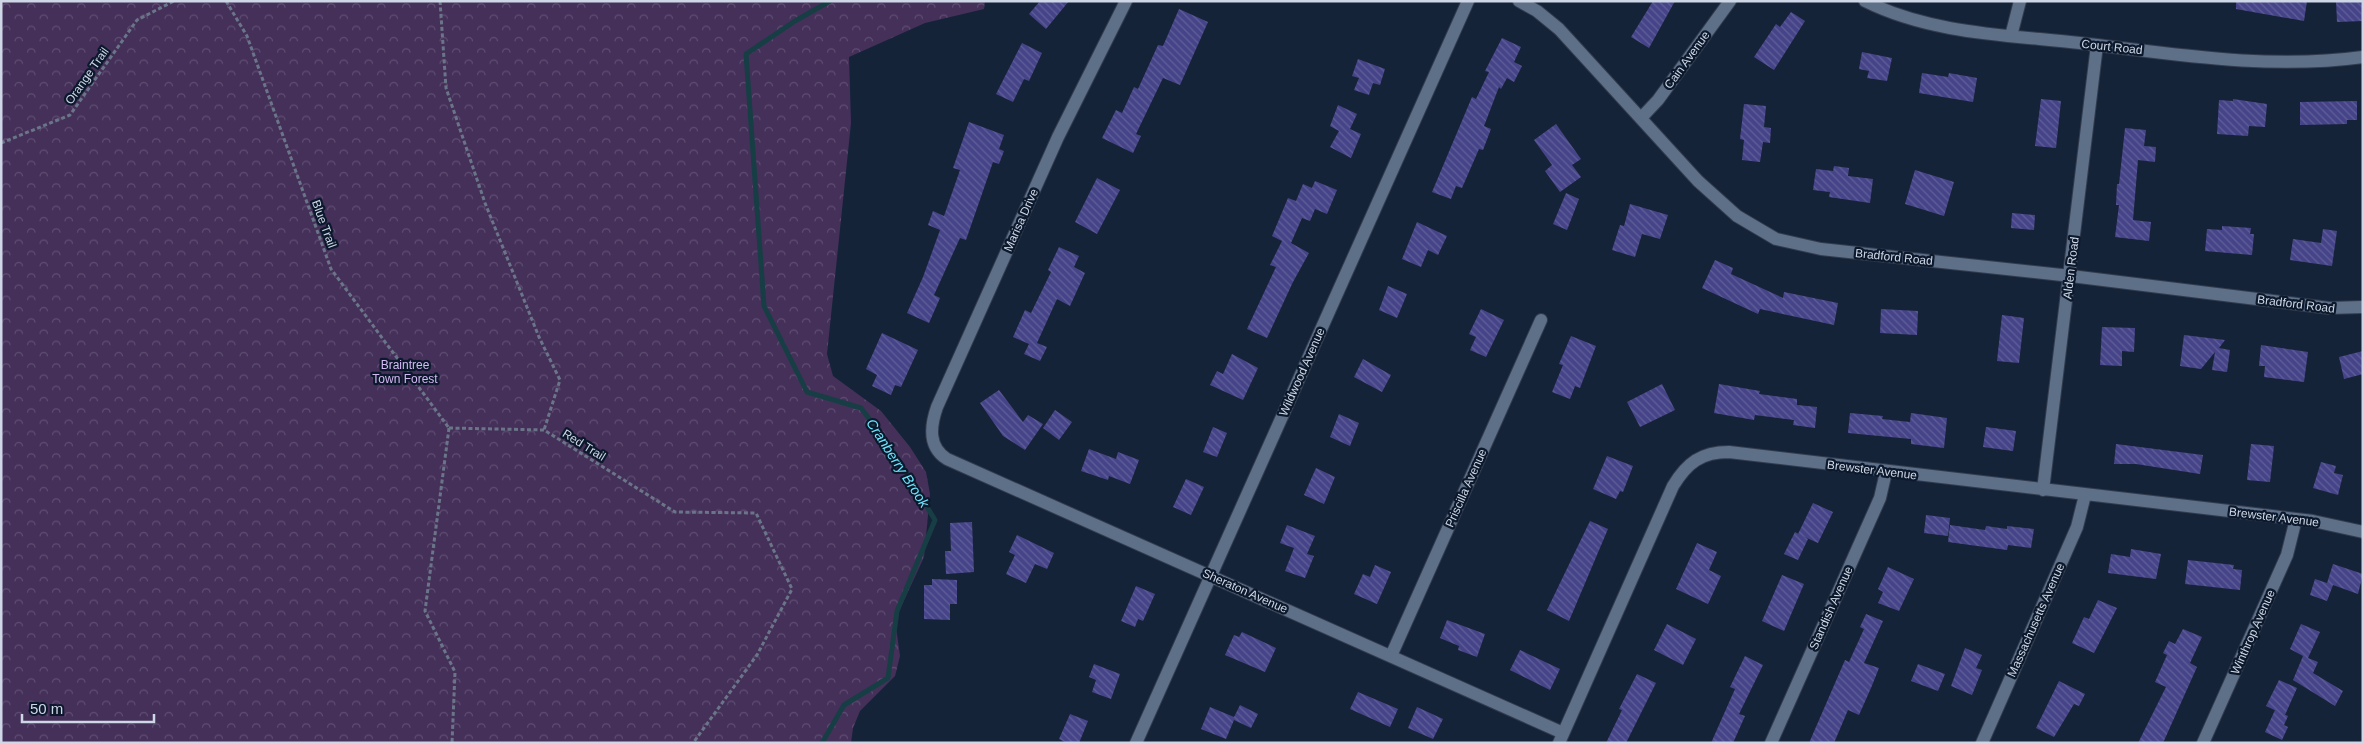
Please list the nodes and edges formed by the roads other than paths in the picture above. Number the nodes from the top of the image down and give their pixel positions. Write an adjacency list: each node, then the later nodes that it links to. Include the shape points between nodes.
1 (1126, 1): 14 (street, Marisa Drive, via 1058,138 937,407 932,425)
2 (1468, 1): 20 (street, Wildwood Avenue)
3 (1519, 1): 10 (street, Bradford Road, via 1560,28)
4 (1730, 1): 10 (street, Cain Avenue, via 1658,100)
5 (1866, 1): 7 (street, Court Road, via 1892,14 1922,23)
6 (2020, 1): 7 (street)
7 (2011, 36): 8 (street, Court Road)
8 (2097, 45): 9 (street, Court Road, via 2258,62); 11 (street, Alden Road)
9 (2363, 57)
10 (1641, 118): 11 (street, Bradford Road, via 1724,206 1776,239 1820,249)
11 (2071, 276): 12 (street, Bradford Road, via 2330,308); 16 (street, Alden Road)
12 (2363, 306)
13 (1541, 320): 21 (street, Priscilla Avenue)
14 (933, 443): 20 (street, Sheraton Avenue, via 947,459)
15 (1886, 472): 16 (street, Brewster Avenue); 22 (street, Brewster Avenue, via 1729,452 1708,453 1691,462 1673,486); 24 (street, Standish Avenue, via 1880,498)
16 (2044, 490): 17 (street, Brewster Avenue)
17 (2085, 495): 18 (street, Brewster Avenue); 25 (street, Massachusetts Avenue, via 2077,528)
18 (2296, 519): 19 (street, Brewster Avenue); 26 (street, Winthrop Avenue, via 2287,555)
19 (2363, 532)
20 (1211, 576): 21 (street, Sheraton Avenue); 23 (street, Wildwood Avenue)
21 (1391, 656): 22 (street, Sheraton Avenue)
22 (1561, 738)
23 (1136, 743)
24 (1771, 743)
25 (1982, 743)
26 (2203, 743)

